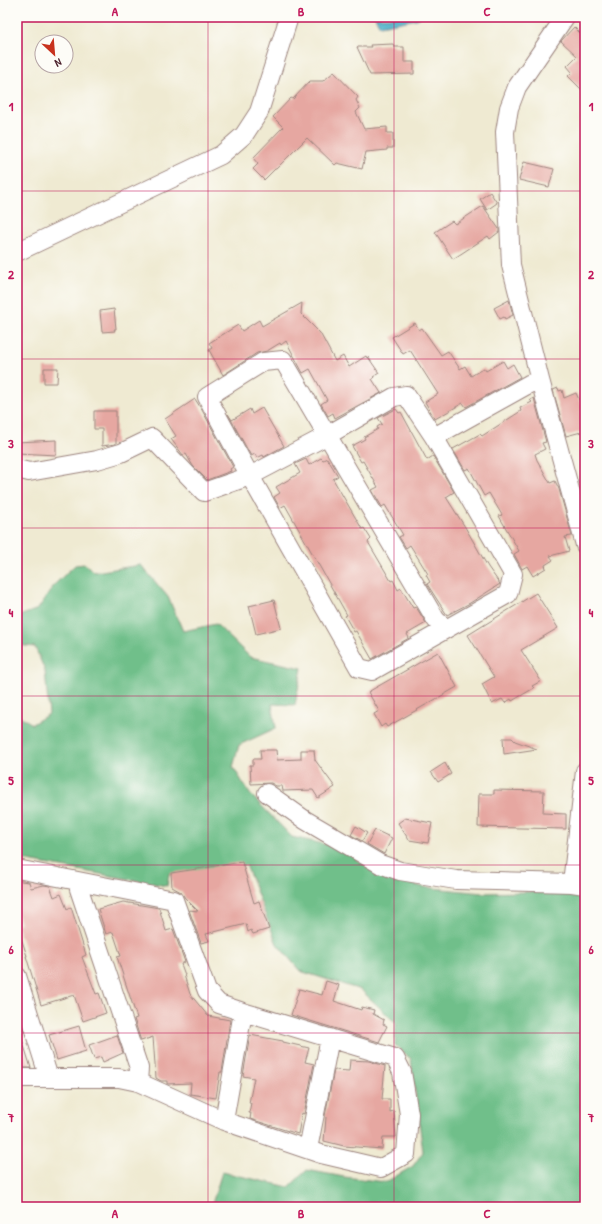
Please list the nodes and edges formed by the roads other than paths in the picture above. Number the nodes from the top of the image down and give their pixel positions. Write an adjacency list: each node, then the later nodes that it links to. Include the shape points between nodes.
1 (289, 17): 3 (street, via 259,112 244,136 221,154)
2 (565, 17): 4 (street, via 517,87 509,108 505,132 511,265)
3 (17, 252)
4 (540, 380): 6 (street); 9 (street)
5 (328, 435): 6 (street, via 394,397 406,395); 8 (street); 8 (street, via 283,360 264,362 207,397); 10 (street, via 436,620)
6 (434, 437): 10 (street, via 512,574 508,594)
7 (17, 469): 8 (street, via 29,472 97,460 121,453 152,438 204,492)
8 (250, 476): 10 (street, via 359,668 372,671)
9 (585, 545)
10 (445, 628)
11 (585, 771): 15 (street)
12 (267, 793): 15 (street, via 305,820 380,864 400,871 456,880)
13 (17, 869): 14 (street)
14 (81, 882): 17 (street, via 174,900 207,990 219,1004); 21 (street, via 78,889 139,1068)
15 (578, 884)
16 (17, 976): 20 (street)
17 (243, 1012): 18 (street); 22 (street)
18 (330, 1038): 23 (street); 23 (street, via 395,1058 402,1072 409,1114 406,1154 381,1168)
19 (17, 1078): 20 (street)
20 (49, 1078): 21 (street, via 119,1078)
21 (138, 1082): 22 (street)
22 (224, 1121): 23 (street)
23 (308, 1149)

